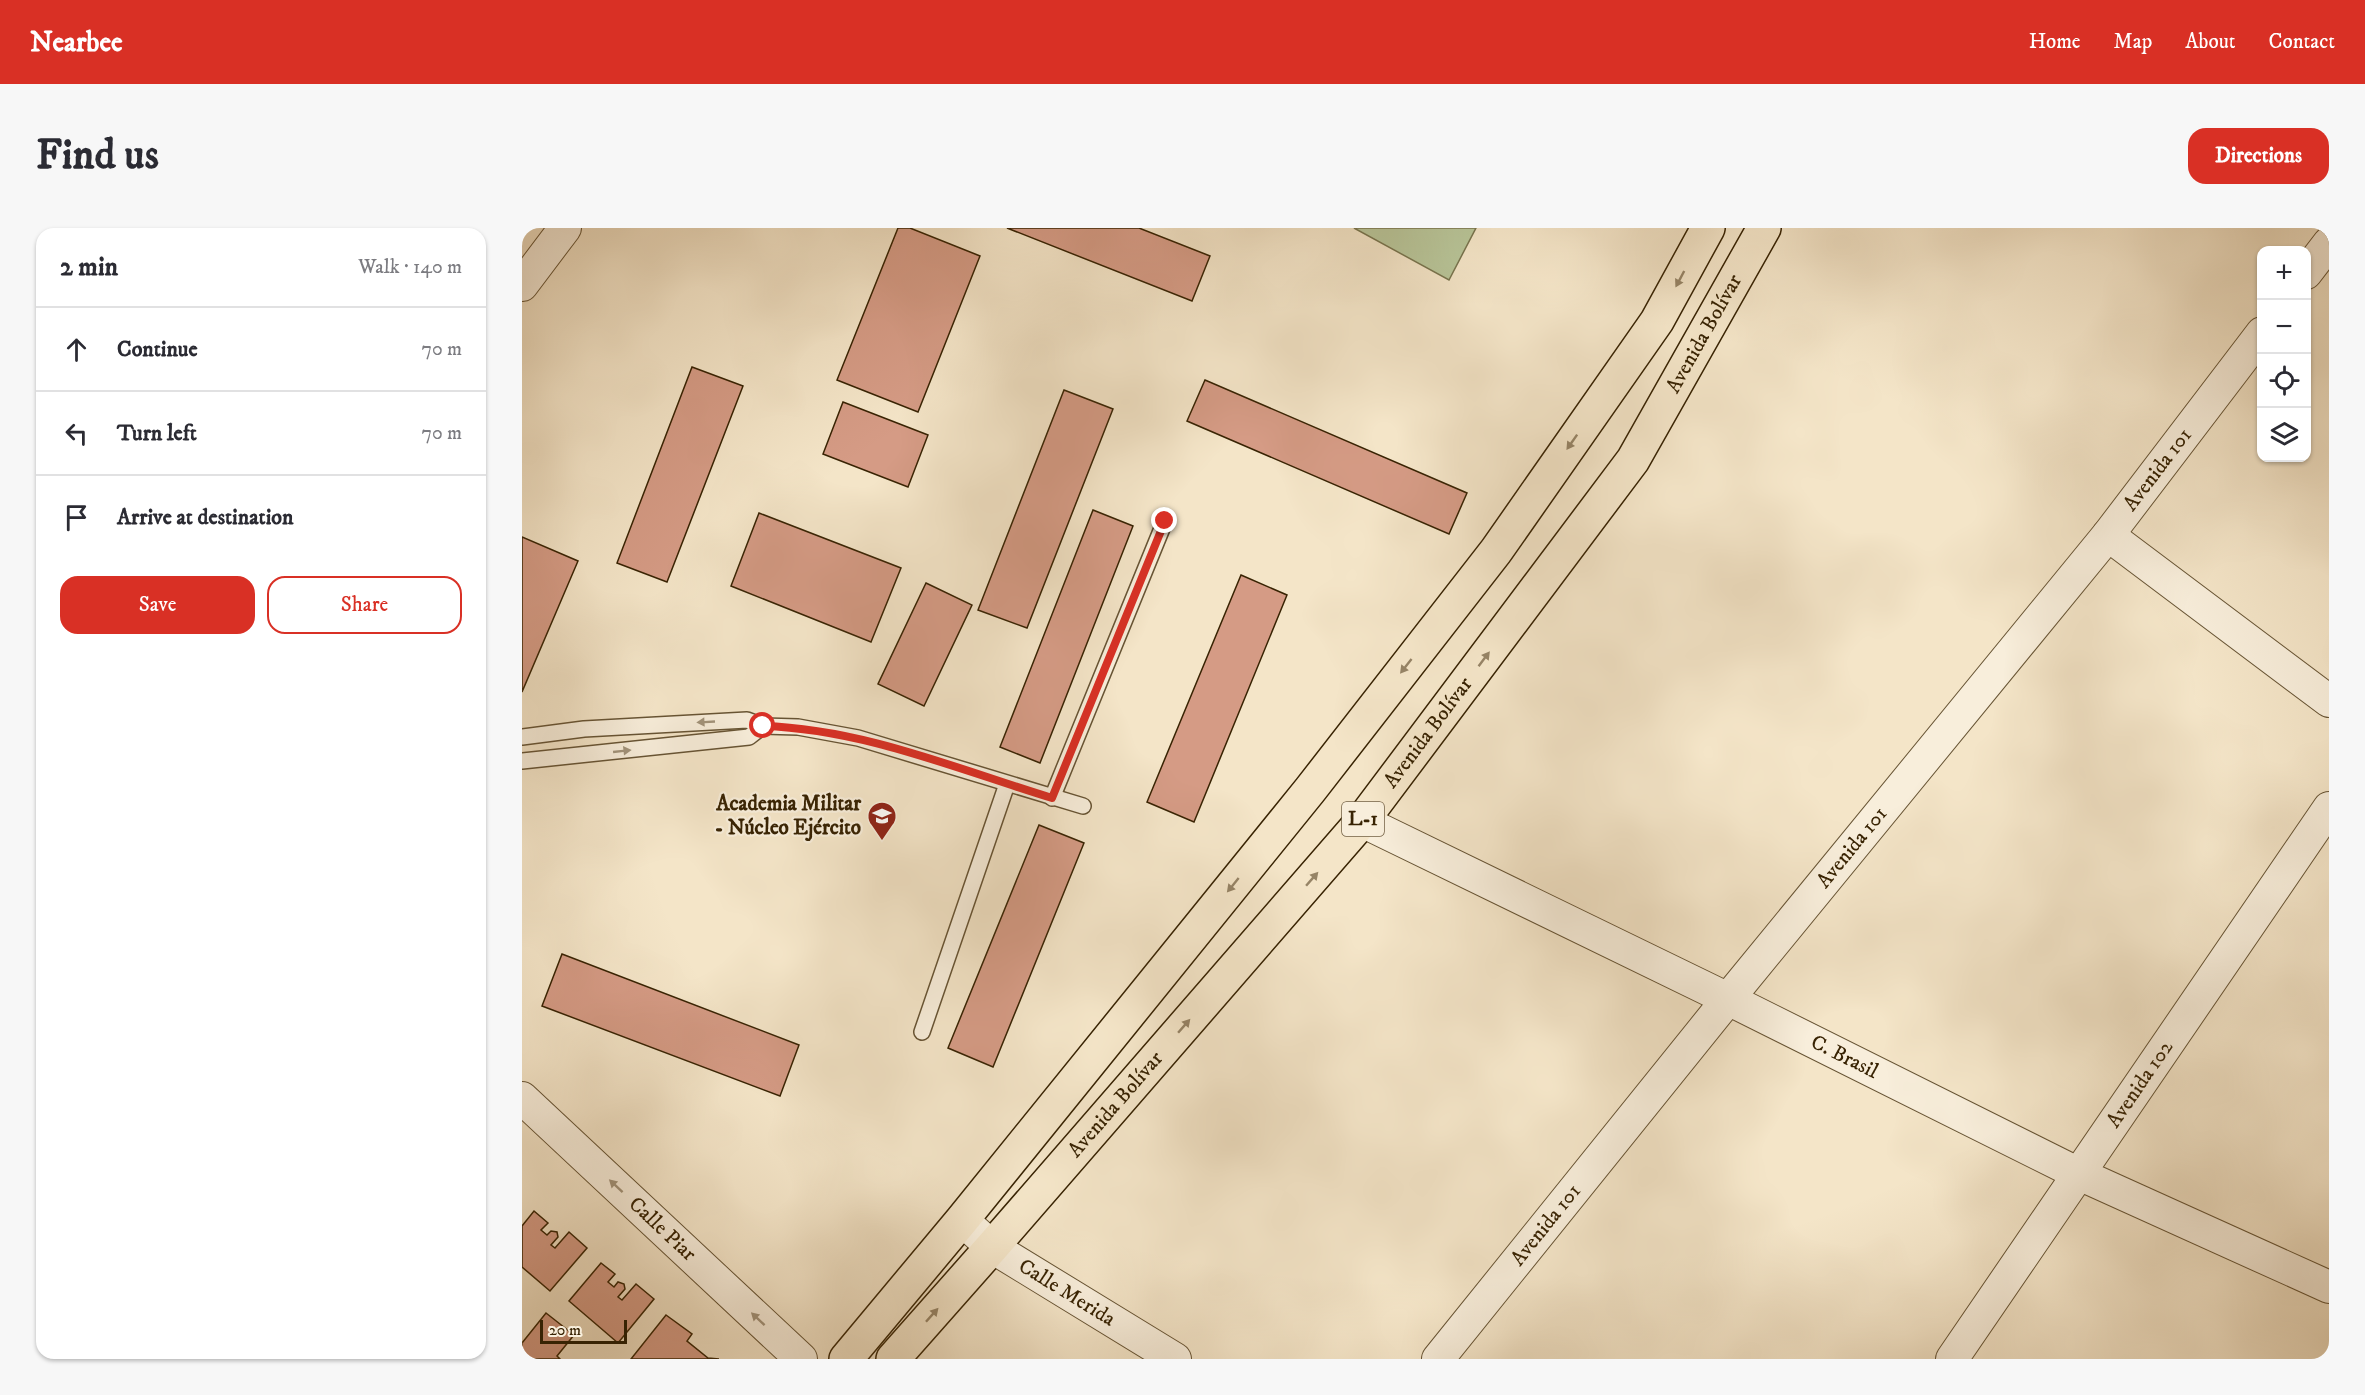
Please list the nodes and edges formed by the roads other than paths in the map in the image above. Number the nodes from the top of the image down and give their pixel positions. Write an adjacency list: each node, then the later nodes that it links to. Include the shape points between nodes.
1 (565, 228): 6 (street)
2 (1708, 228): 25 (main road, one-way to 25, via 1657,321 1496,551 1310,790)
3 (1764, 228): 20 (main road, Avenida Bolívar / L-1, one-way to 3, via 1634,460)
4 (2329, 243): 5 (street)
5 (2311, 268)
6 (522, 285)
7 (2257, 340): 9 (street, Avenida 101)
8 (1165, 521): 17 (lane)
9 (2108, 535): 10 (street); 21 (street, Avenida 101)
10 (2329, 701)
11 (763, 726): 12 (lane, one-way to 12, via 747,720); 14 (lane, one-way to 11, via 749,737); 16 (lane, via 798,727 858,738)
12 (584, 729): 13 (lane); 14 (lane)
13 (522, 736)
14 (585, 755): 15 (lane)
15 (522, 761)
16 (1007, 784): 17 (lane); 22 (lane)
17 (1052, 798): 18 (lane)
18 (1083, 806)
19 (2329, 808): 24 (street, Avenida 102)
20 (1362, 821): 21 (street, C. Brasil); 26 (main road, Avenida Bolívar / L-1, one-way to 20)
21 (1728, 999): 24 (street, C. Brasil); 32 (street, Avenida 101)
22 (922, 1032)
23 (522, 1098): 28 (street, Calle Piar, one-way to 23)
24 (2079, 1174): 27 (street, C. Brasil); 33 (street, Avenida 102)
25 (962, 1220): 26 (street, Calle Merida); 29 (main road)
26 (993, 1247): 30 (main road, Avenida Bolívar / L-1, one-way to 26); 31 (street, Calle Merida)
27 (2329, 1287)
28 (801, 1359)
29 (846, 1359)
30 (892, 1359)
31 (1175, 1359)
32 (1438, 1359)
33 (1952, 1359)

